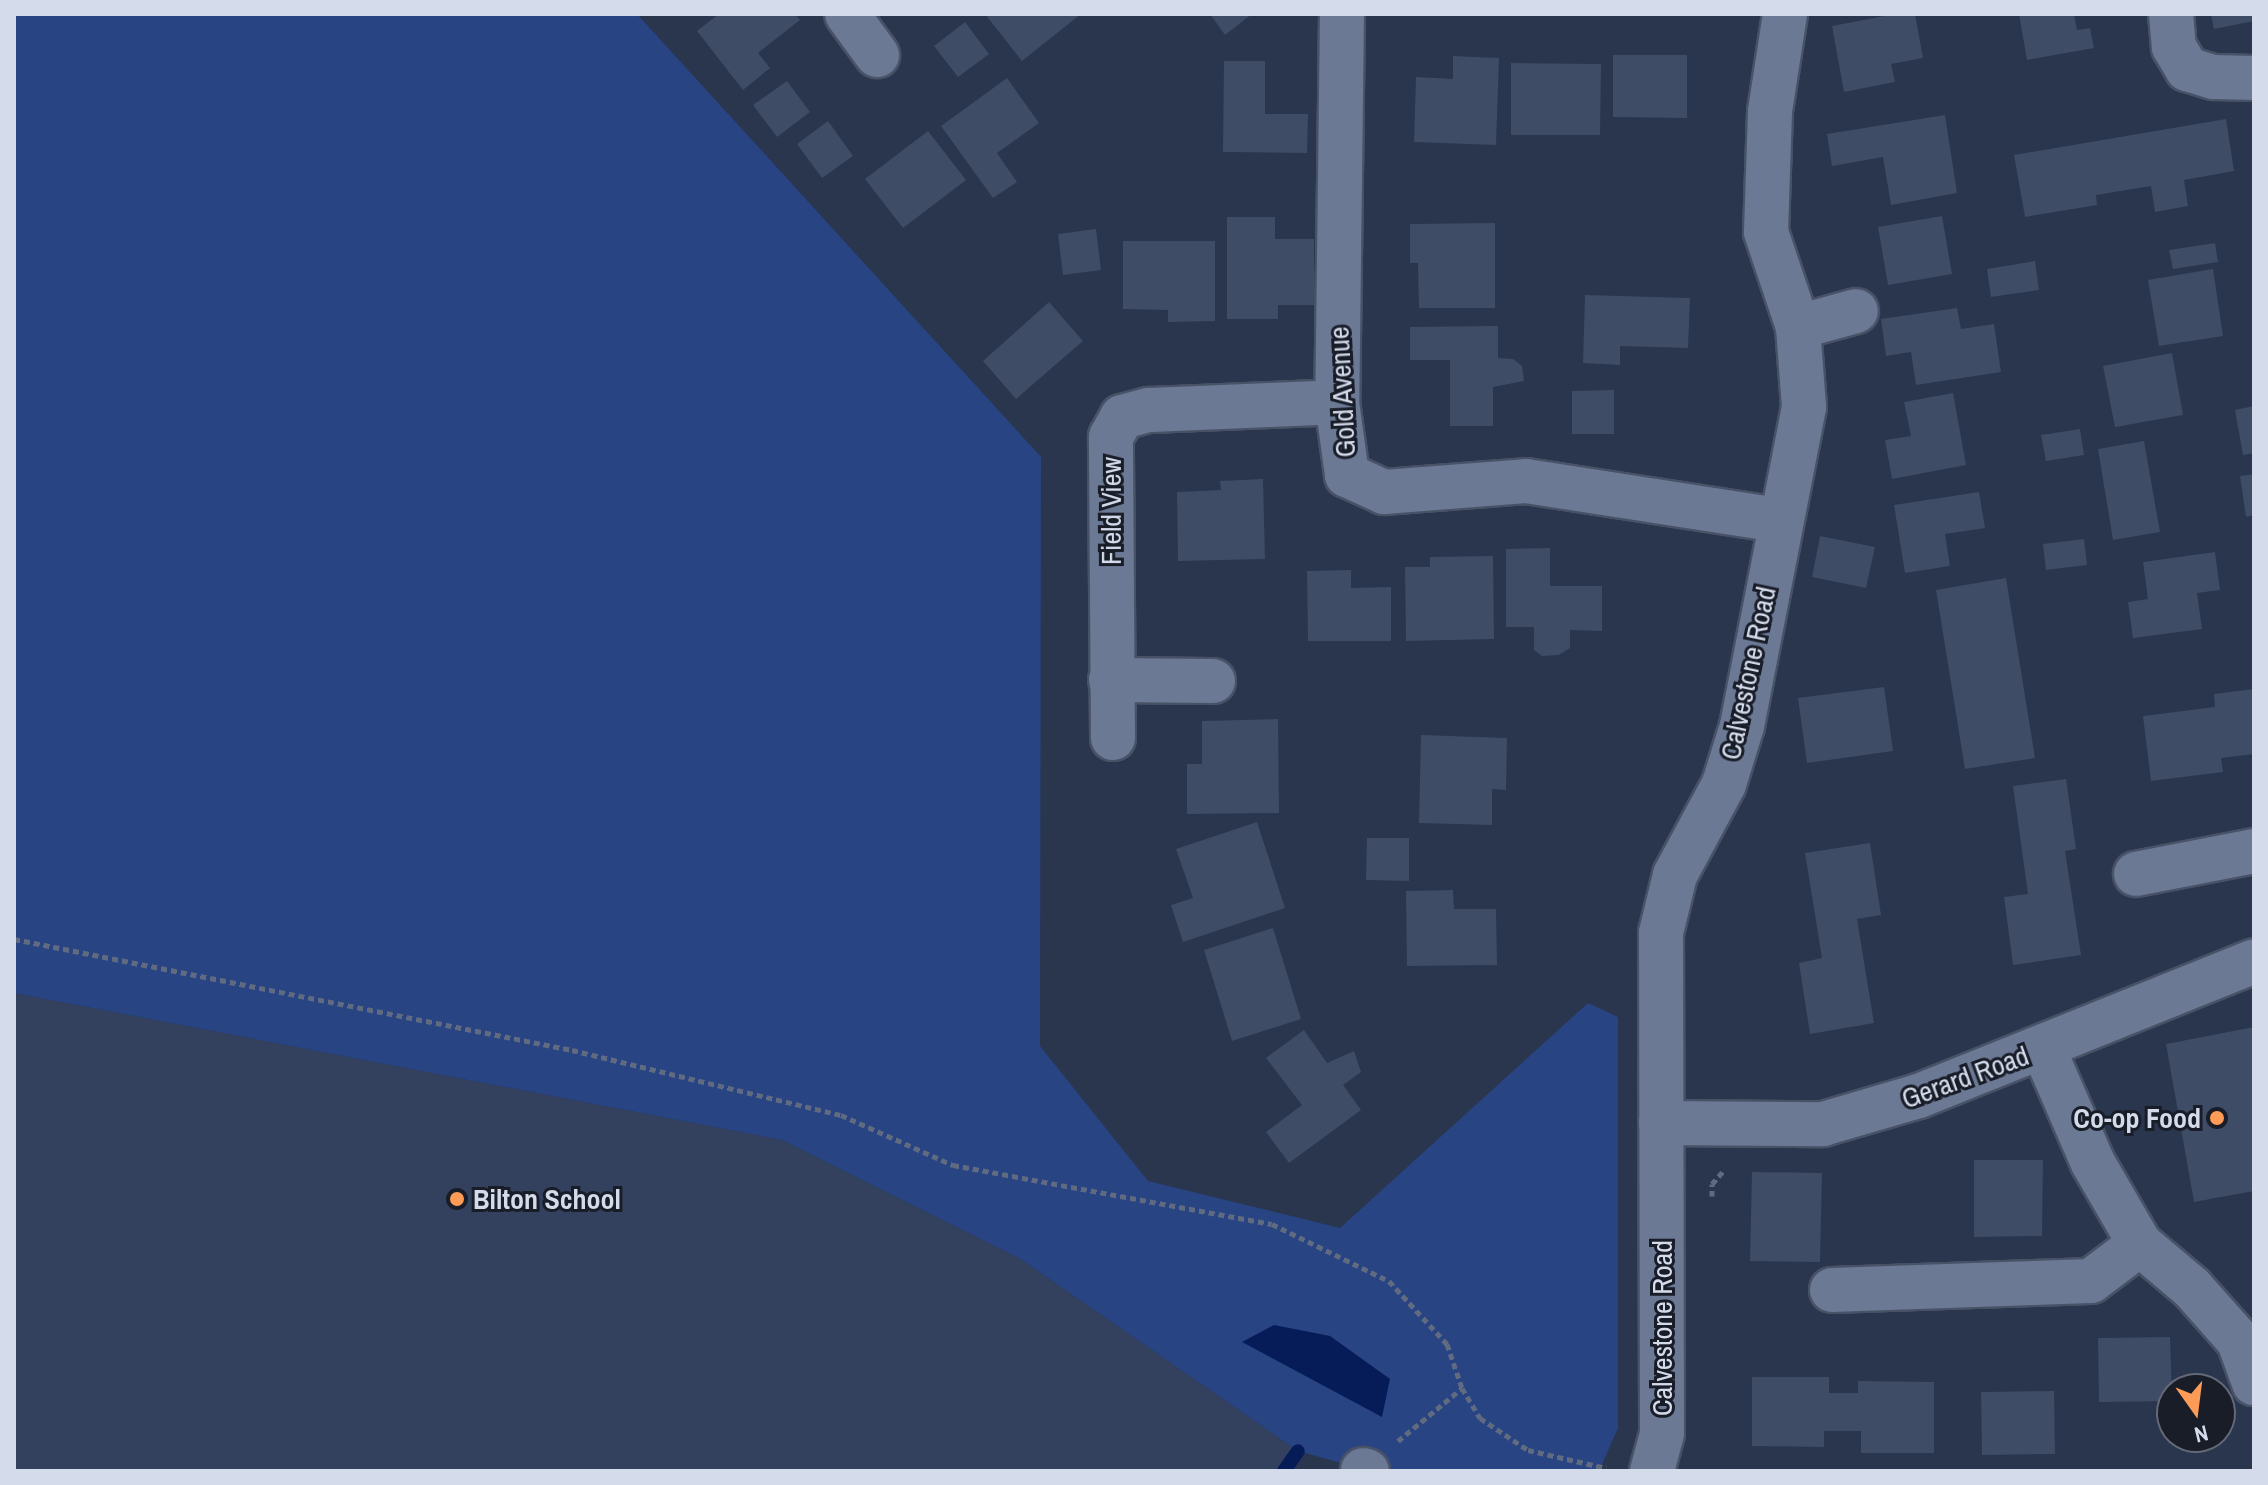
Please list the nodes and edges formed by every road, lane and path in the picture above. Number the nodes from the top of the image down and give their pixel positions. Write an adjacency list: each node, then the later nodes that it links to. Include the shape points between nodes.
1 (847, 14): 5 (street)
2 (1342, 14): 9 (street, Gold Avenue)
3 (1785, 14): 8 (street, Calvestone Road, via 1770,111 1766,232)
4 (2171, 14): 6 (street, via 2174,47 2187,69 2214,77)
5 (877, 55)
6 (2254, 78)
7 (1856, 311): 8 (street)
8 (1798, 327): 10 (street, Calvestone Road, via 1804,407)
9 (1337, 402): 10 (street, Gold Avenue, via 1347,475 1384,492 1526,481); 11 (street, Field View, via 1149,410 1122,417 1111,437)
10 (1778, 520): 19 (street, Calvestone Road, via 1742,726 1724,784 1675,875 1661,933)
11 (1111, 680): 12 (street); 13 (street, Field View)
12 (1213, 681)
13 (1113, 738)
14 (2254, 851): 15 (street)
15 (2136, 874)
16 (14, 939): 25 (path, via 572,1050 841,1115 953,1165 1272,1224 1389,1281 1447,1344)
17 (2254, 961): 18 (street, Gerard Road)
18 (2043, 1048): 19 (street, Gerard Road, via 1919,1096 1823,1124); 22 (street, via 2093,1163)
19 (1661, 1123): 28 (street, Calvestone Road, via 1662,1433)
20 (1726, 1166): 21 (path, via 1712,1184)
21 (1712, 1200)
22 (2140, 1244): 23 (street, via 2091,1281); 24 (street, via 2192,1288 2239,1341)
23 (1832, 1290)
24 (2254, 1383)
25 (1462, 1388): 26 (path); 27 (path, via 1480,1418 1528,1450)
26 (1365, 1470)
27 (1619, 1471)
28 (1652, 1471)

